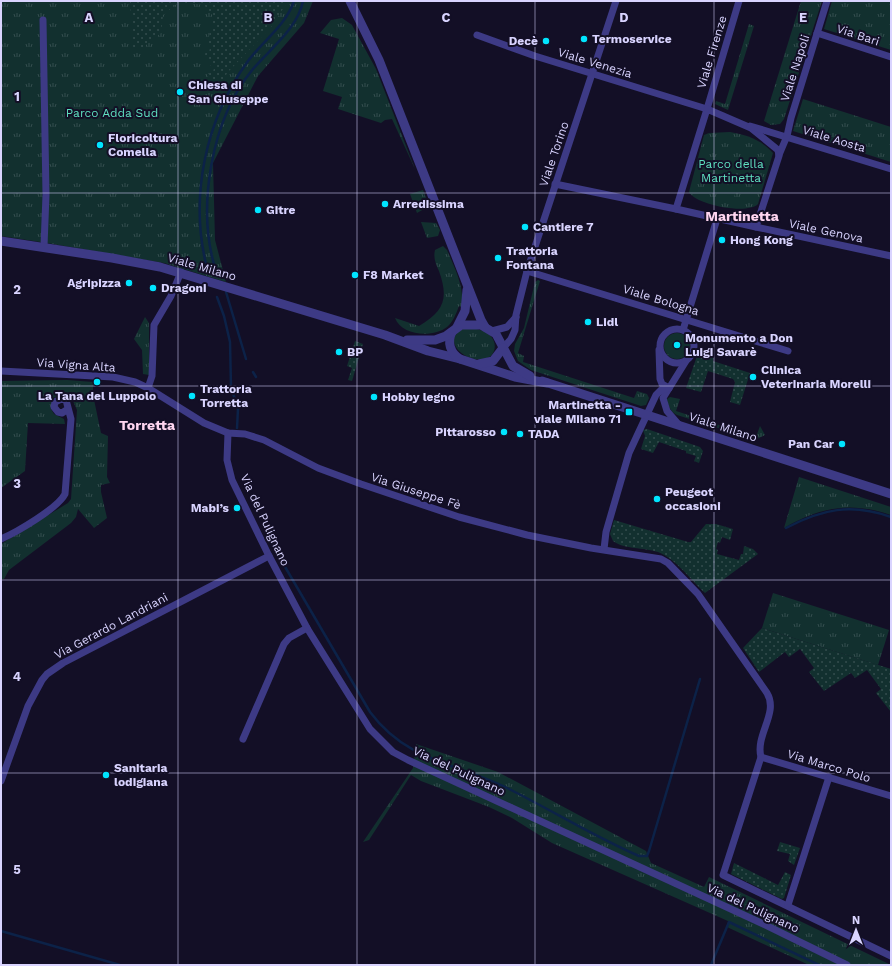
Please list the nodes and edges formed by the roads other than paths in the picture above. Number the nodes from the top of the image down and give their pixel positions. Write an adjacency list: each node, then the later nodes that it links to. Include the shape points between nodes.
1 (350, 1): 26 (street, via 379,60)
2 (616, 1): 9 (street, Viale Torino)
3 (739, 1): 10 (street, Viale Firenze)
4 (827, 1): 6 (street, Viale Napoli)
5 (44, 20): 22 (street)
6 (817, 33): 8 (street, Via Bari); 11 (street, Viale Napoli)
7 (477, 35): 9 (street, Viale Venezia)
8 (891, 57)
9 (593, 74): 10 (street, Viale Venezia); 17 (street, Viale Torino)
10 (707, 110): 12 (street, Viale Venezia); 18 (street, Viale Firenze)
11 (791, 118): 13 (street, Viale Napoli, via 782,129); 14 (street, Viale Napoli)
12 (746, 125): 13 (street, Viale Aosta); 15 (street, via 776,148)
13 (770, 131): 14 (street, Viale Aosta)
14 (787, 136): 15 (street, Viale Napoli); 16 (street, Viale Aosta)
15 (779, 156): 20 (street, Viale Napoli)
16 (891, 169)
17 (555, 184): 18 (street); 24 (street, Viale Torino)
18 (676, 209): 19 (street, Viale Genova)
19 (717, 219): 20 (street, Viale Genova); 28 (street)
20 (756, 228): 23 (street, Viale Genova)
21 (1, 241): 22 (street, Viale Milano)
22 (44, 246): 25 (street, Viale Milano)
23 (891, 256)
24 (528, 271): 27 (street, Viale Torino); 28 (street, Viale Bologna)
25 (180, 272): 32 (street, Viale Milano); 41 (street, via 171,296 154,325 152,376)
26 (465, 279): 29 (street, via 464,315); 30 (street, via 480,320)
27 (516, 315): 30 (street, via 507,327); 33 (street, Viale Torino, via 514,333)
28 (686, 320): 31 (street); 35 (street, Viale Bologna)
29 (454, 329): 30 (street, Viale Milano, via 470,324); 32 (street, Viale Milano, via 441,338 429,341); 36 (street, via 450,345 453,353)
30 (489, 329): 33 (street, Viale Milano)
31 (683, 330): 34 (street, via 675,329 665,333); 37 (street, via 690,335 694,346)
32 (392, 338): 36 (street, Viale Milano)
33 (503, 348): 38 (street, via 493,361); 40 (street, Viale Milano, via 513,366 520,372)
34 (660, 348): 37 (street, via 661,354 669,361); 42 (street, via 660,379 662,384)
35 (788, 351)
36 (460, 359): 38 (street, Viale Milano)
37 (686, 361): 42 (street)
38 (476, 364): 40 (street, Viale Milano, via 515,377)
39 (1, 371): 41 (street, Via Vigna Alta, via 113,377)
40 (547, 383): 44 (street, Viale Milano)
41 (148, 388): 46 (street, Via Vigna Alta, via 204,423)
42 (669, 388): 44 (street, via 657,394); 45 (street, via 664,396 664,404)
43 (68, 409): 48 (street, via 71,419 66,488 62,499 22,528)
44 (647, 415): 45 (street, Viale Milano); 49 (street, via 629,453 606,532)
45 (679, 426): 47 (street, Viale Milano)
46 (228, 434): 49 (street, Via Giuseppe Fè, via 245,434 264,440 318,468 459,517 528,535); 50 (street, Via del Pulignano, via 227,460 232,480)
47 (891, 494)
48 (1, 539)
49 (604, 549): 53 (street, Via Giuseppe Fè, via 664,560 703,600 770,697 770,710 760,746)
50 (269, 556): 51 (street, Via del Pulignano); 55 (street, Via Gerardo Landriani, via 63,663 48,674 28,706)
51 (307, 628): 52 (street, via 289,638 284,644); 59 (street, Via del Pulignano, via 370,729 393,752)
52 (243, 739)
53 (761, 757): 54 (street, Via Marco Polo); 57 (street, Via Giuseppe Fè, via 723,875)
54 (829, 777): 56 (street, Via Marco Polo); 57 (street)
55 (1, 781)
56 (891, 796)
57 (788, 905): 58 (street)
58 (891, 956)
59 (847, 965)

